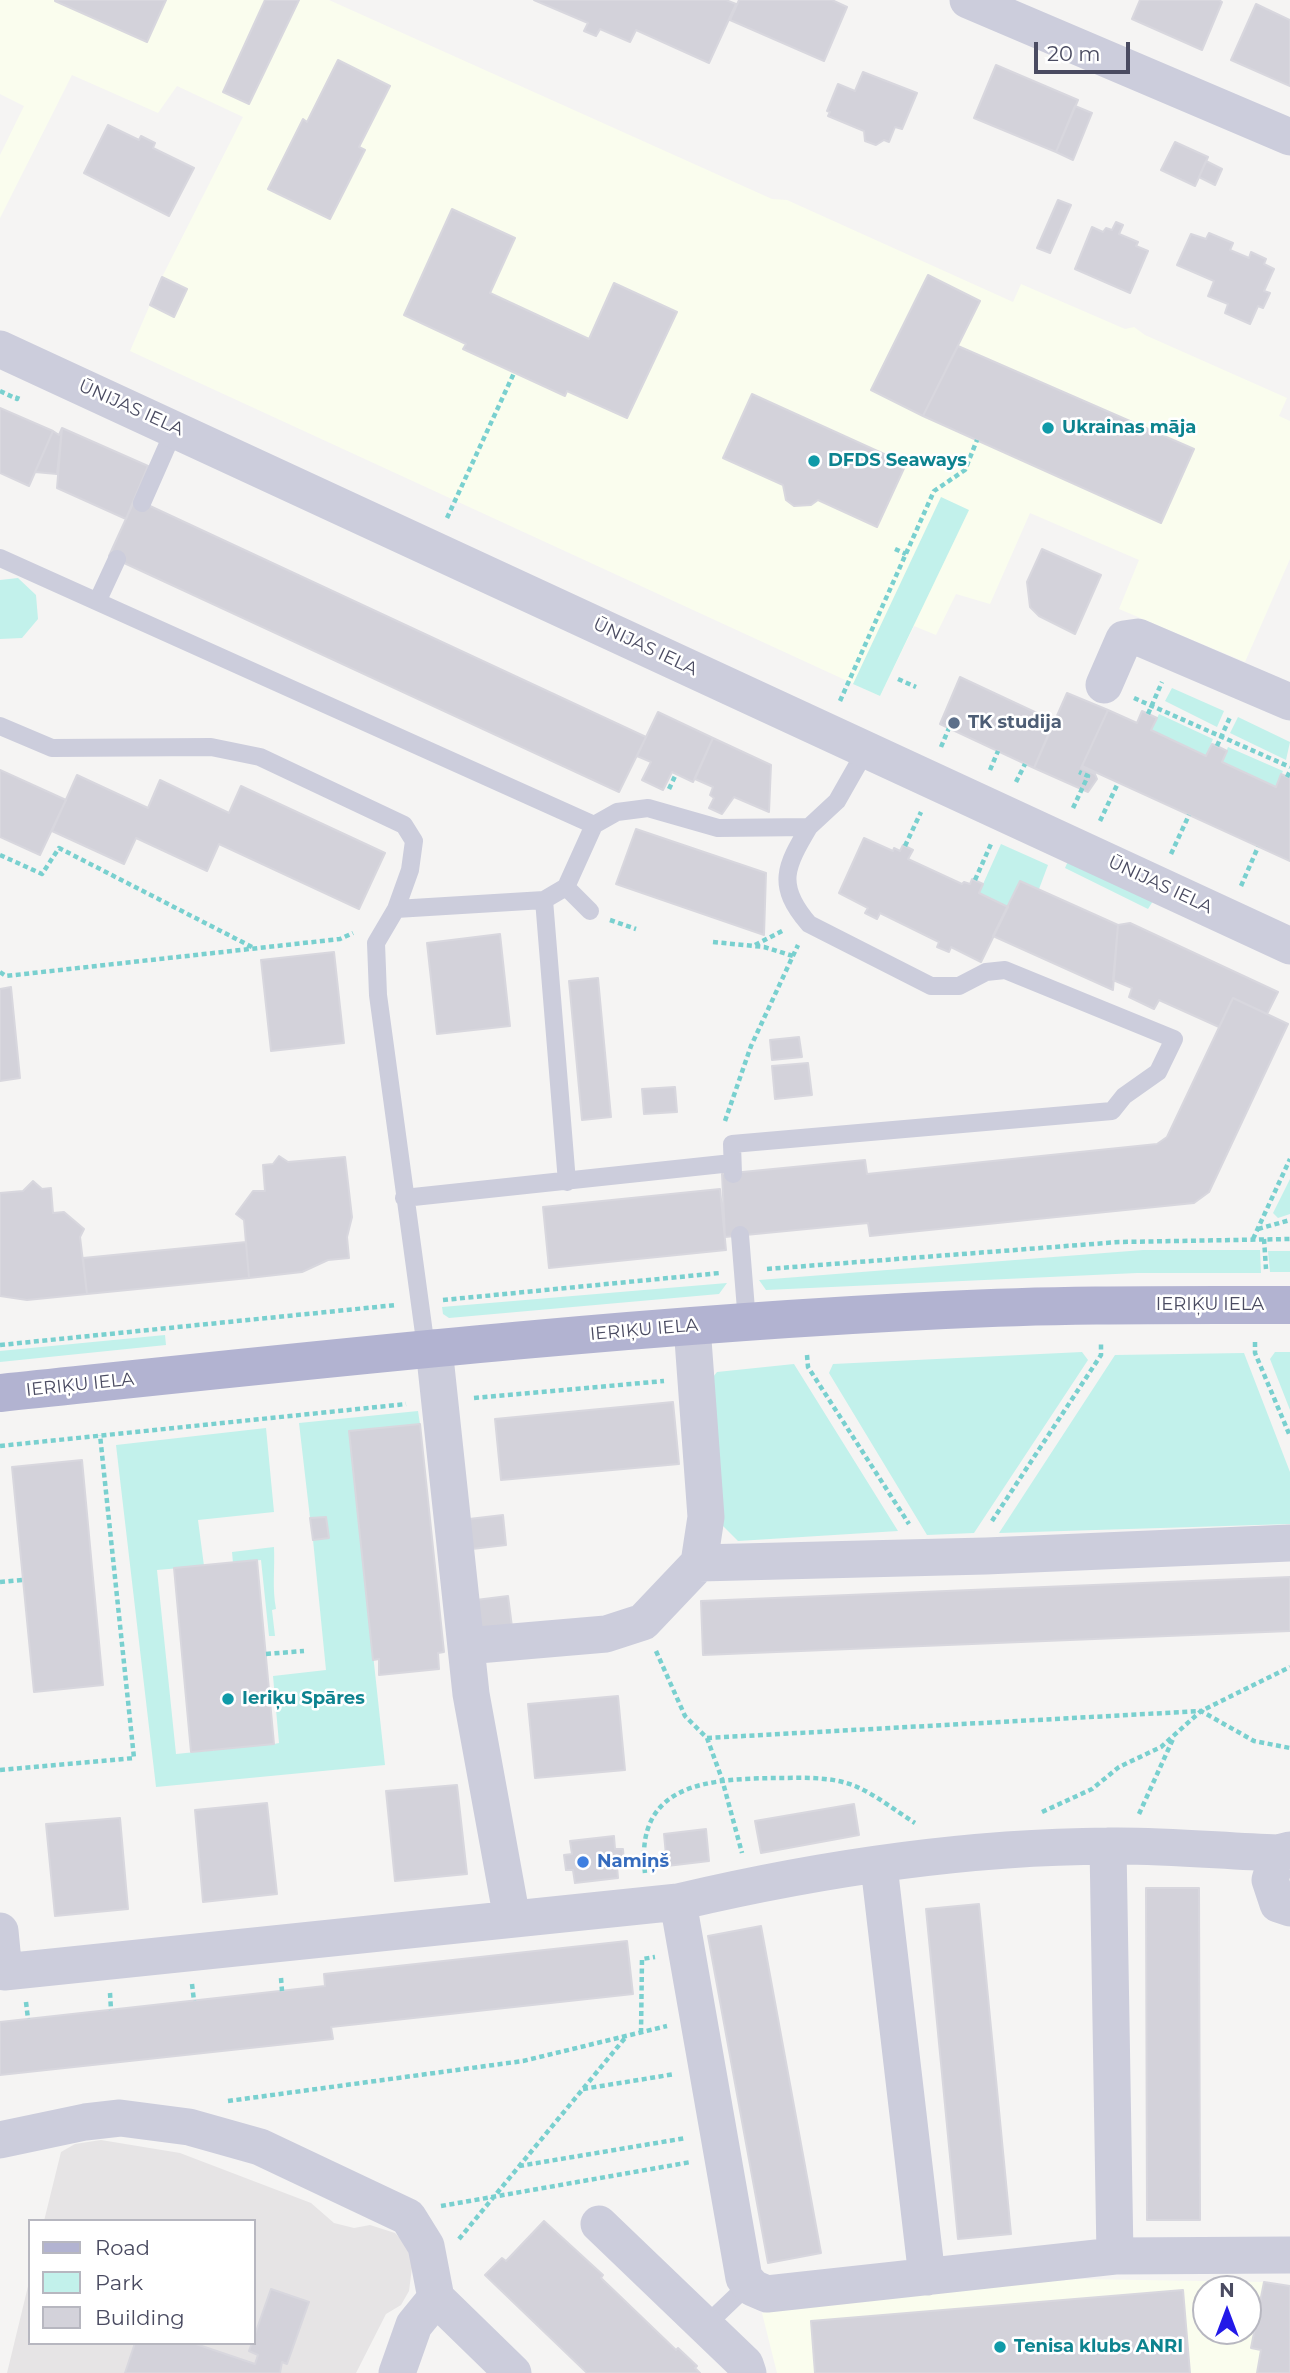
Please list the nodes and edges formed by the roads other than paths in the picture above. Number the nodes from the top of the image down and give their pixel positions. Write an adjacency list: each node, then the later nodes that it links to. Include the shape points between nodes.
1 (968, 0): 2 (street)
2 (1290, 137)
3 (0, 349): 4 (street, ŪNIJAS IELA)
4 (176, 428): 5 (lane); 12 (street, ŪNIJAS IELA)
5 (142, 503)
6 (0, 558): 8 (lane)
7 (117, 559): 8 (lane)
8 (98, 600): 13 (lane)
9 (1104, 685): 10 (street, via 1124,639 1138,638)
10 (1290, 702)
11 (0, 726): 17 (lane, via 52,748 211,747 260,757 404,825 414,841 410,870)
12 (866, 750): 14 (lane, via 837,802); 19 (street, ŪNIJAS IELA)
13 (594, 825): 14 (lane, via 617,812 648,808 718,828); 15 (lane)
14 (808, 827): 20 (lane, via 786,865 796,909 809,924 931,986 959,986 986,972 1005,970 1174,1039 1158,1072 1124,1096 1112,1111 732,1144 733,1168)
15 (566, 887): 16 (lane); 18 (lane)
16 (544, 900): 17 (lane); 20 (lane)
17 (396, 909): 21 (lane, via 376,943 386,1073)
18 (590, 911)
19 (1290, 946)
20 (567, 1182): 21 (lane)
21 (404, 1198): 26 (lane)
22 (740, 1235): 24 (lane)
23 (1290, 1305): 24 (main road, IERIĶU IELA, via 948,1310)
24 (747, 1322): 25 (main road, IERIĶU IELA)
25 (692, 1326): 26 (main road, IERIĶU IELA); 29 (street, via 706,1517)
26 (430, 1348): 27 (main road, IERIĶU IELA, via 179,1363); 30 (street)
27 (0, 1393)
28 (1290, 1543): 29 (street)
29 (699, 1563): 30 (street, via 643,1622 606,1634)
30 (466, 1646): 36 (street)
31 (1116, 1846): 32 (street); 33 (street, via 963,1854); 41 (street)
32 (1284, 1851): 35 (street, via 1270,1880 1278,1904)
33 (879, 1866): 34 (street); 42 (street)
34 (664, 1903): 36 (street); 44 (street, via 686,1951 744,2278)
35 (1290, 1908)
36 (512, 1919): 37 (street, via 4,1972)
37 (0, 1931)
38 (0, 2140): 43 (street, via 120,2119 189,2127 260,2147 408,2217 426,2246)
39 (599, 2224): 45 (street)
40 (1290, 2255): 41 (street)
41 (1115, 2256): 42 (street)
42 (927, 2277): 44 (street, via 767,2294)
43 (433, 2281): 46 (street); 47 (street)
44 (749, 2284): 45 (lane)
45 (705, 2326): 48 (street, via 745,2364)
46 (397, 2373)
47 (513, 2373)
48 (748, 2373)

